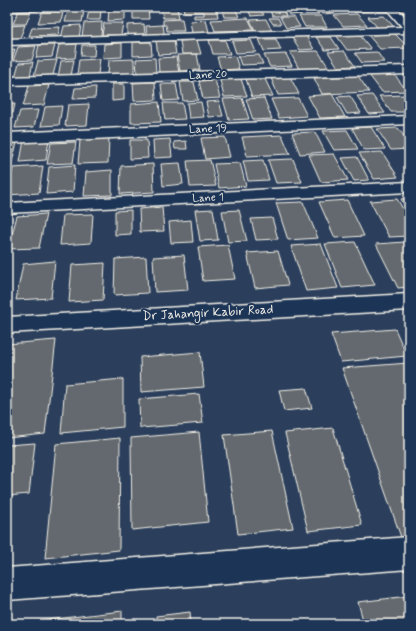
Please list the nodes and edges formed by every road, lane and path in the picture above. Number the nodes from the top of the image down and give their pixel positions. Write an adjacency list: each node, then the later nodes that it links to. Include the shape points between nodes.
1 (38, 7): 3 (street)
2 (390, 7): 4 (street)
3 (7, 8)
4 (409, 29): 5 (street)
5 (7, 42)
6 (407, 73): 7 (street, Lane 20)
7 (7, 81)
8 (409, 120): 9 (street, Lane 19)
9 (7, 138)
10 (409, 187): 11 (street, Lane 1)
11 (7, 208)
12 (409, 302): 13 (street, Dr Jahangir Kabir Road)
13 (7, 324)
14 (409, 553): 15 (street)
15 (7, 584)

